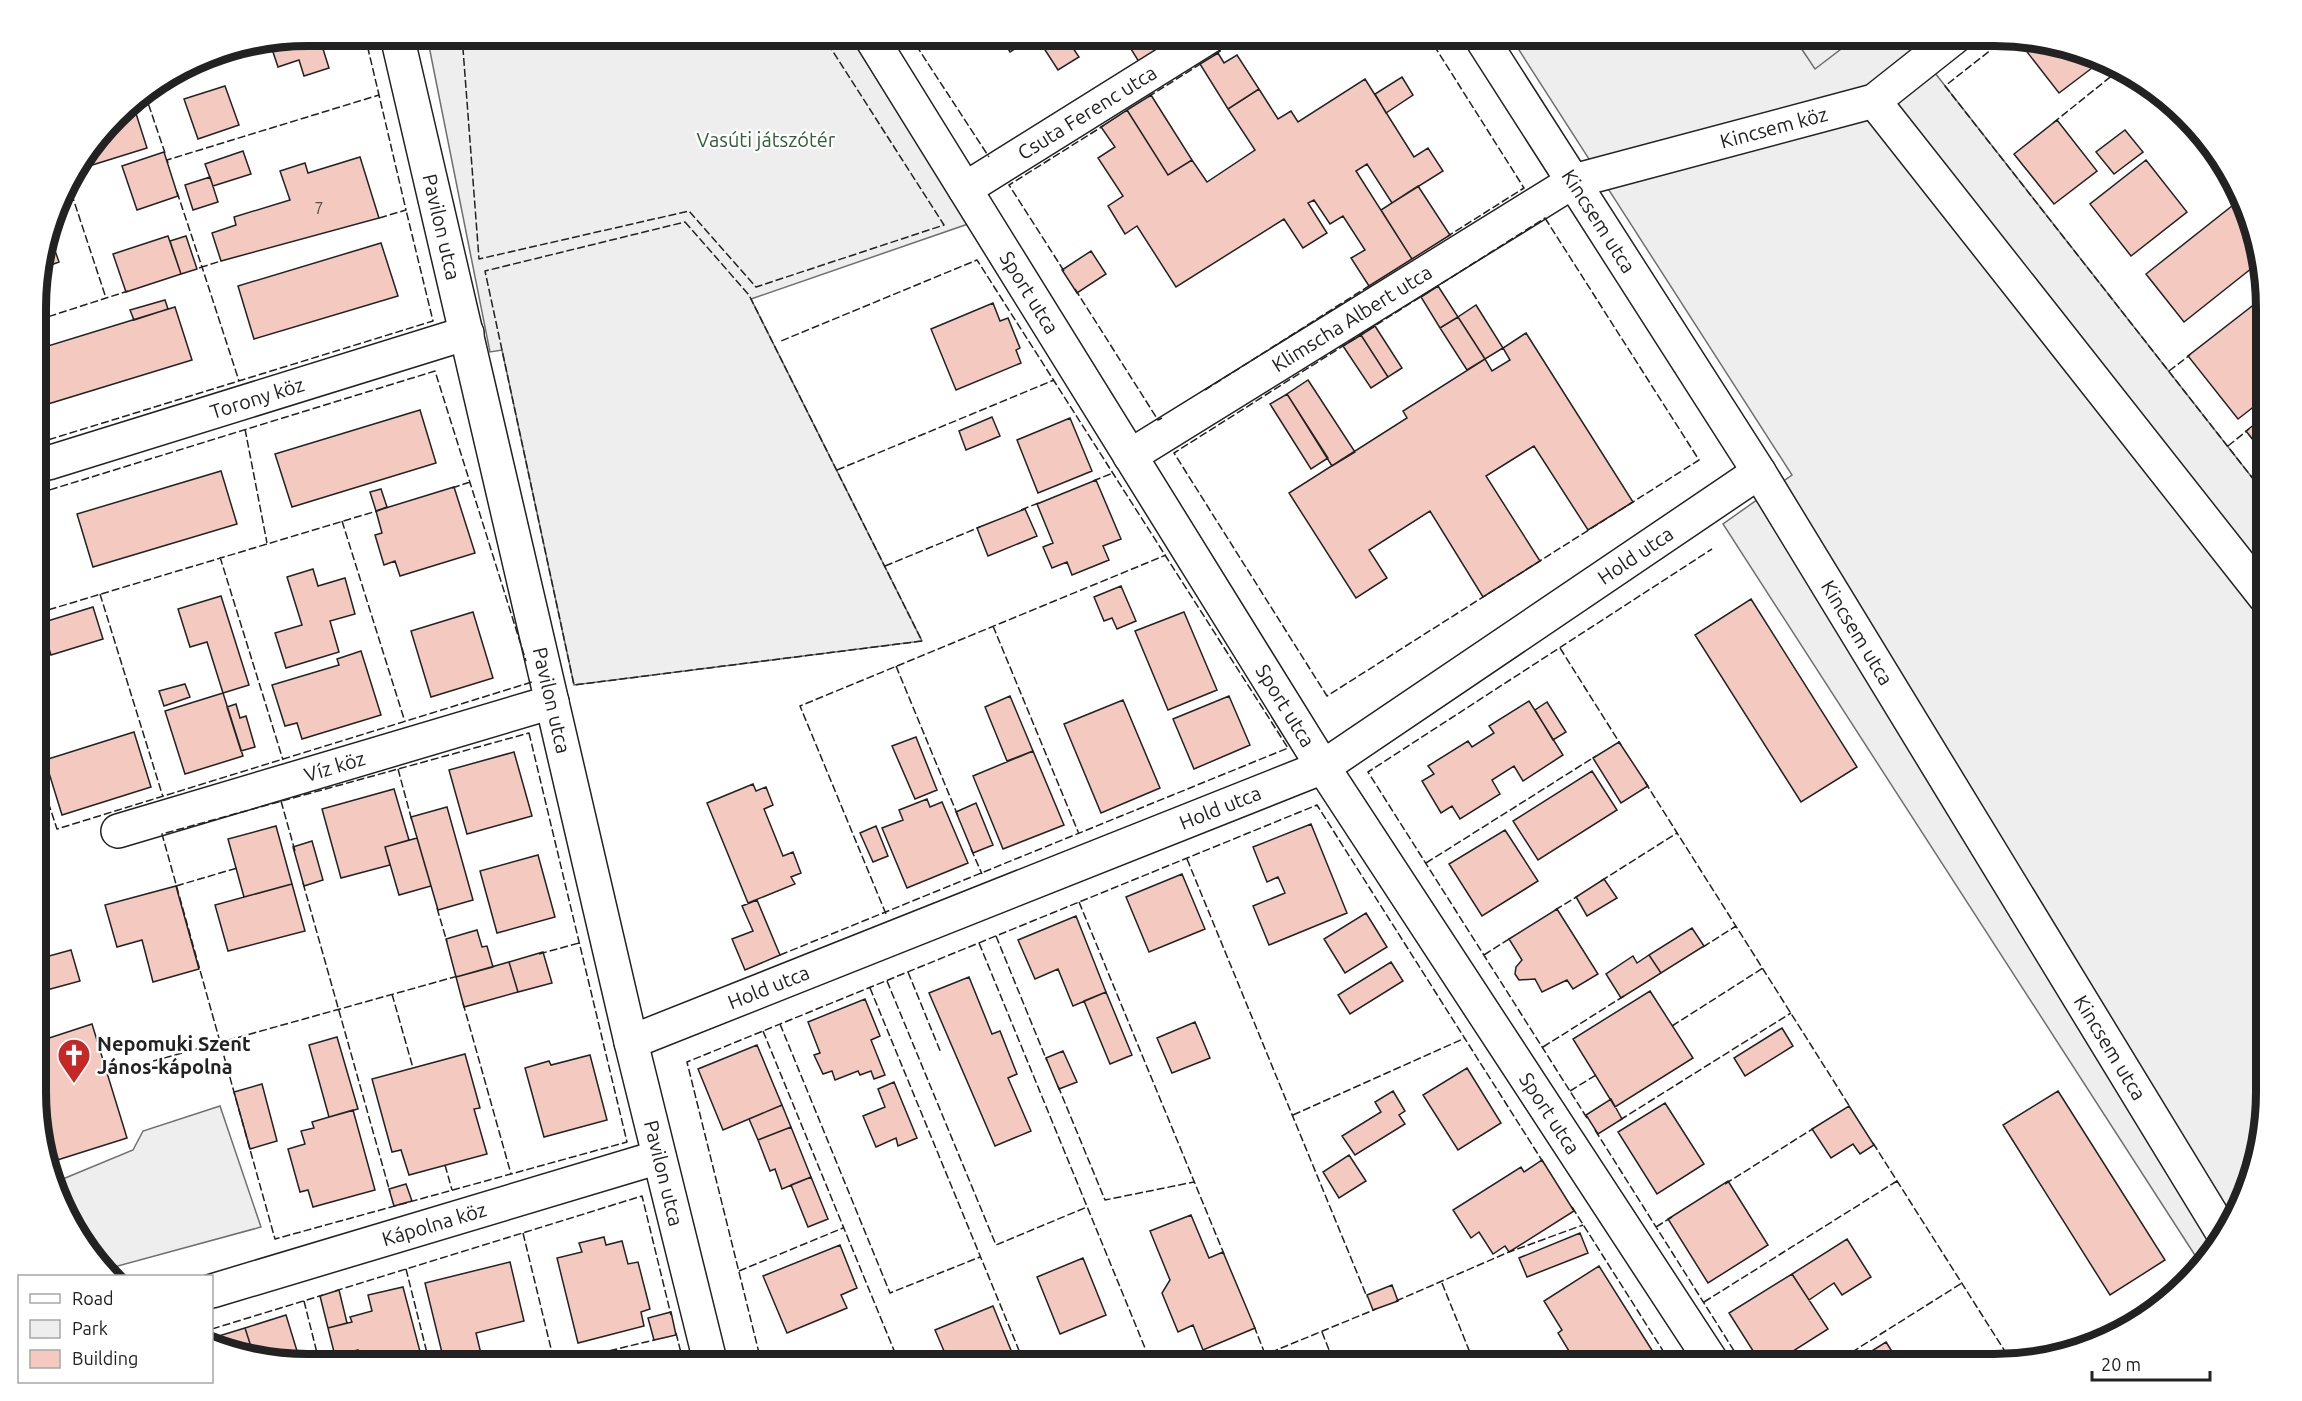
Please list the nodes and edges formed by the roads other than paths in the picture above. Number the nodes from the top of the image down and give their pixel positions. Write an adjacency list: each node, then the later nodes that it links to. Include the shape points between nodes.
1 (399, 46): 9 (street, Pavilon utca)
2 (876, 46): 8 (street, Sport utca)
3 (1194, 46): 8 (street, Csuta Ferenc utca)
4 (1486, 46): 7 (street, Kincsem utca)
5 (1943, 46): 6 (street, Kincsem köz)
6 (1874, 101): 7 (street, Kincsem köz); 13 (street)
7 (1574, 181): 10 (street, Klimscha Albert utca); 12 (street, Kincsem utca)
8 (964, 189): 10 (street, Sport utca)
9 (467, 333): 11 (street, Torony köz); 14 (street, Pavilon utca)
10 (1130, 456): 15 (street, Sport utca)
11 (48, 463)
12 (1759, 472): 15 (street, Hold utca); 19 (street, Kincsem utca)
13 (2256, 586)
14 (552, 702): 16 (street, Víz köz); 17 (street, Pavilon utca)
15 (1323, 767): 17 (street, Hold utca); 22 (street, Sport utca)
16 (118, 831)
17 (631, 1041): 18 (street, Pavilon utca)
18 (659, 1158): 20 (street, Kápolna köz); 21 (street, Pavilon utca)
19 (2219, 1226)
20 (213, 1291)
21 (708, 1354)
22 (1707, 1354)

